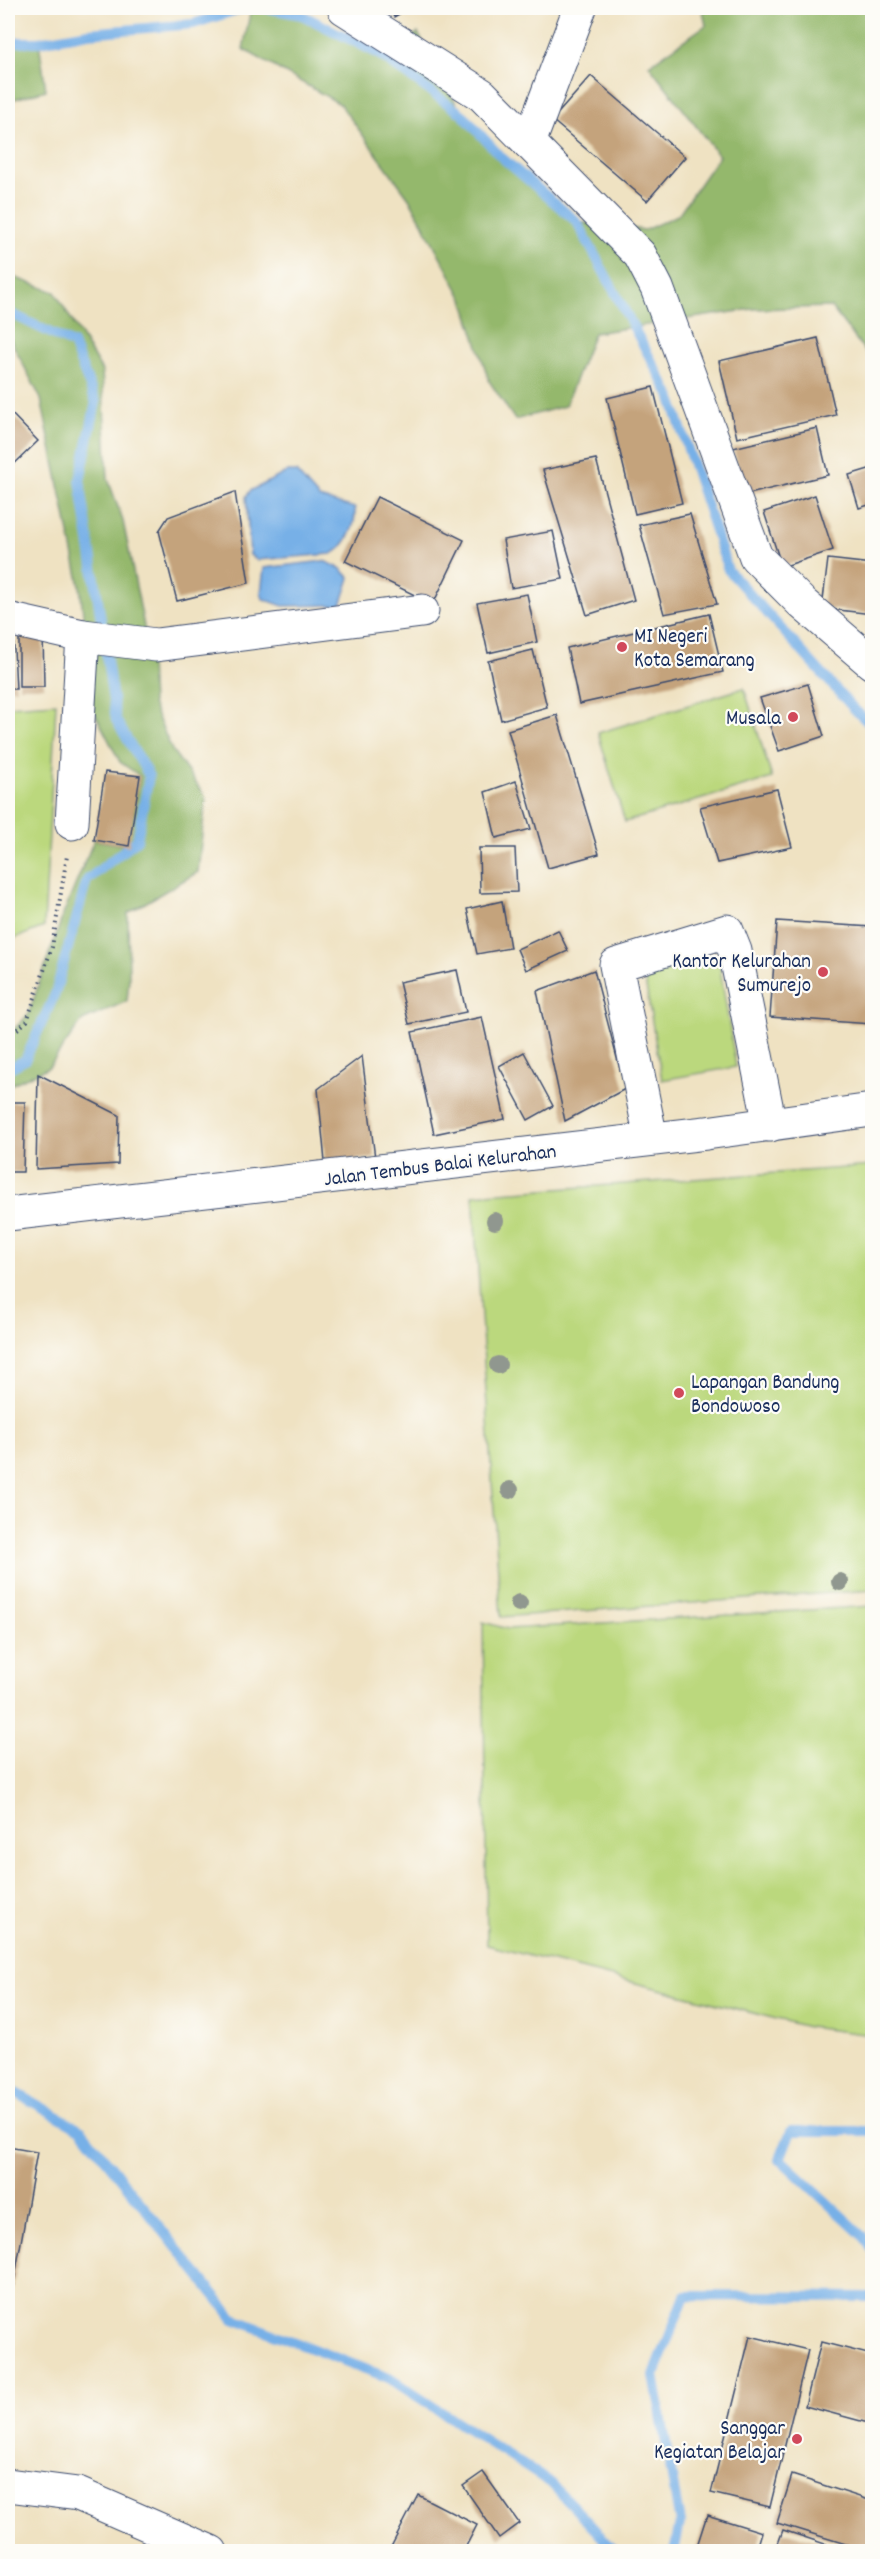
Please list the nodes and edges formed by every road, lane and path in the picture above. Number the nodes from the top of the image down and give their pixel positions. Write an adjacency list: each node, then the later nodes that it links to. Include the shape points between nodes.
1 (344, 8): 3 (street, via 482,95)
2 (580, 8): 3 (street)
3 (529, 143): 7 (street, via 640,255 657,288 756,557 802,603)
4 (422, 611): 6 (street, via 156,645)
5 (8, 619): 6 (street)
6 (83, 636): 8 (street)
7 (873, 663)
8 (72, 823): 9 (path, via 52,947 27,1021)
9 (8, 1037)
10 (873, 1110): 11 (street, Jalan Tembus Balai Kelurahan)
11 (770, 1125): 12 (street, Jalan Tembus Balai Kelurahan); 12 (street, via 735,951 727,931 616,965)
12 (651, 1139): 13 (street, Jalan Tembus Balai Kelurahan)
13 (8, 1214)
14 (8, 2485): 15 (street, via 78,2494)
15 (211, 2552)

